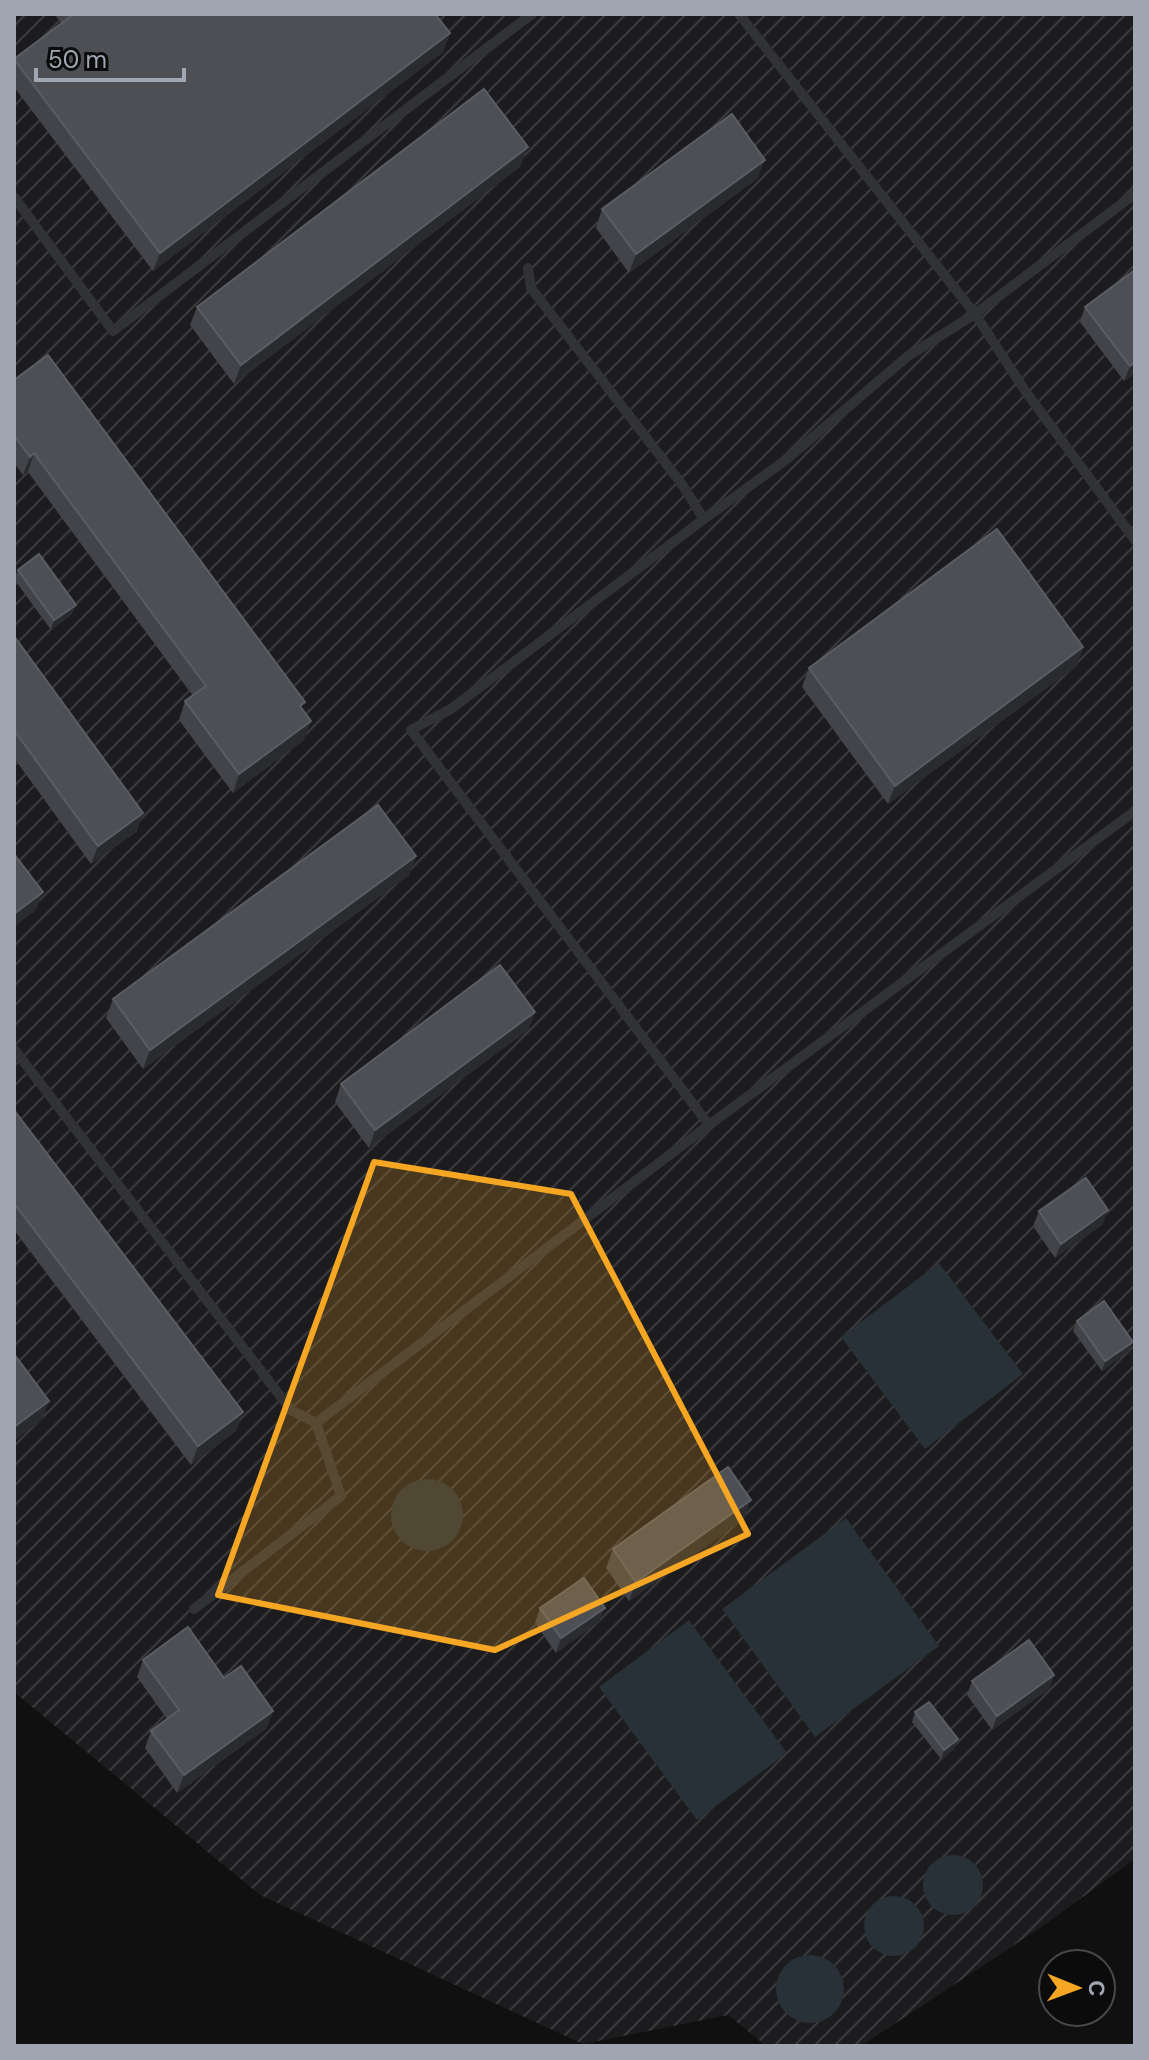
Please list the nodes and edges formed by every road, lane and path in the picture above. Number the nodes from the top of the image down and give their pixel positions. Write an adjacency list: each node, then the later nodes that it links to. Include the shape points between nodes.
1 (532, 14): 4 (lane, via 113,331)
2 (739, 14): 6 (lane)
3 (1135, 194): 6 (lane)
4 (14, 197)
5 (528, 268): 7 (lane, via 531,288)
6 (975, 314): 7 (lane, via 908,356 787,459); 8 (lane)
7 (704, 519): 11 (lane, via 451,709 411,730)
8 (1135, 540)
9 (1135, 811): 11 (lane)
10 (14, 1049): 12 (lane, via 291,1410)
11 (709, 1125): 12 (lane)
12 (316, 1423): 13 (lane, via 341,1496)
13 (194, 1609)

